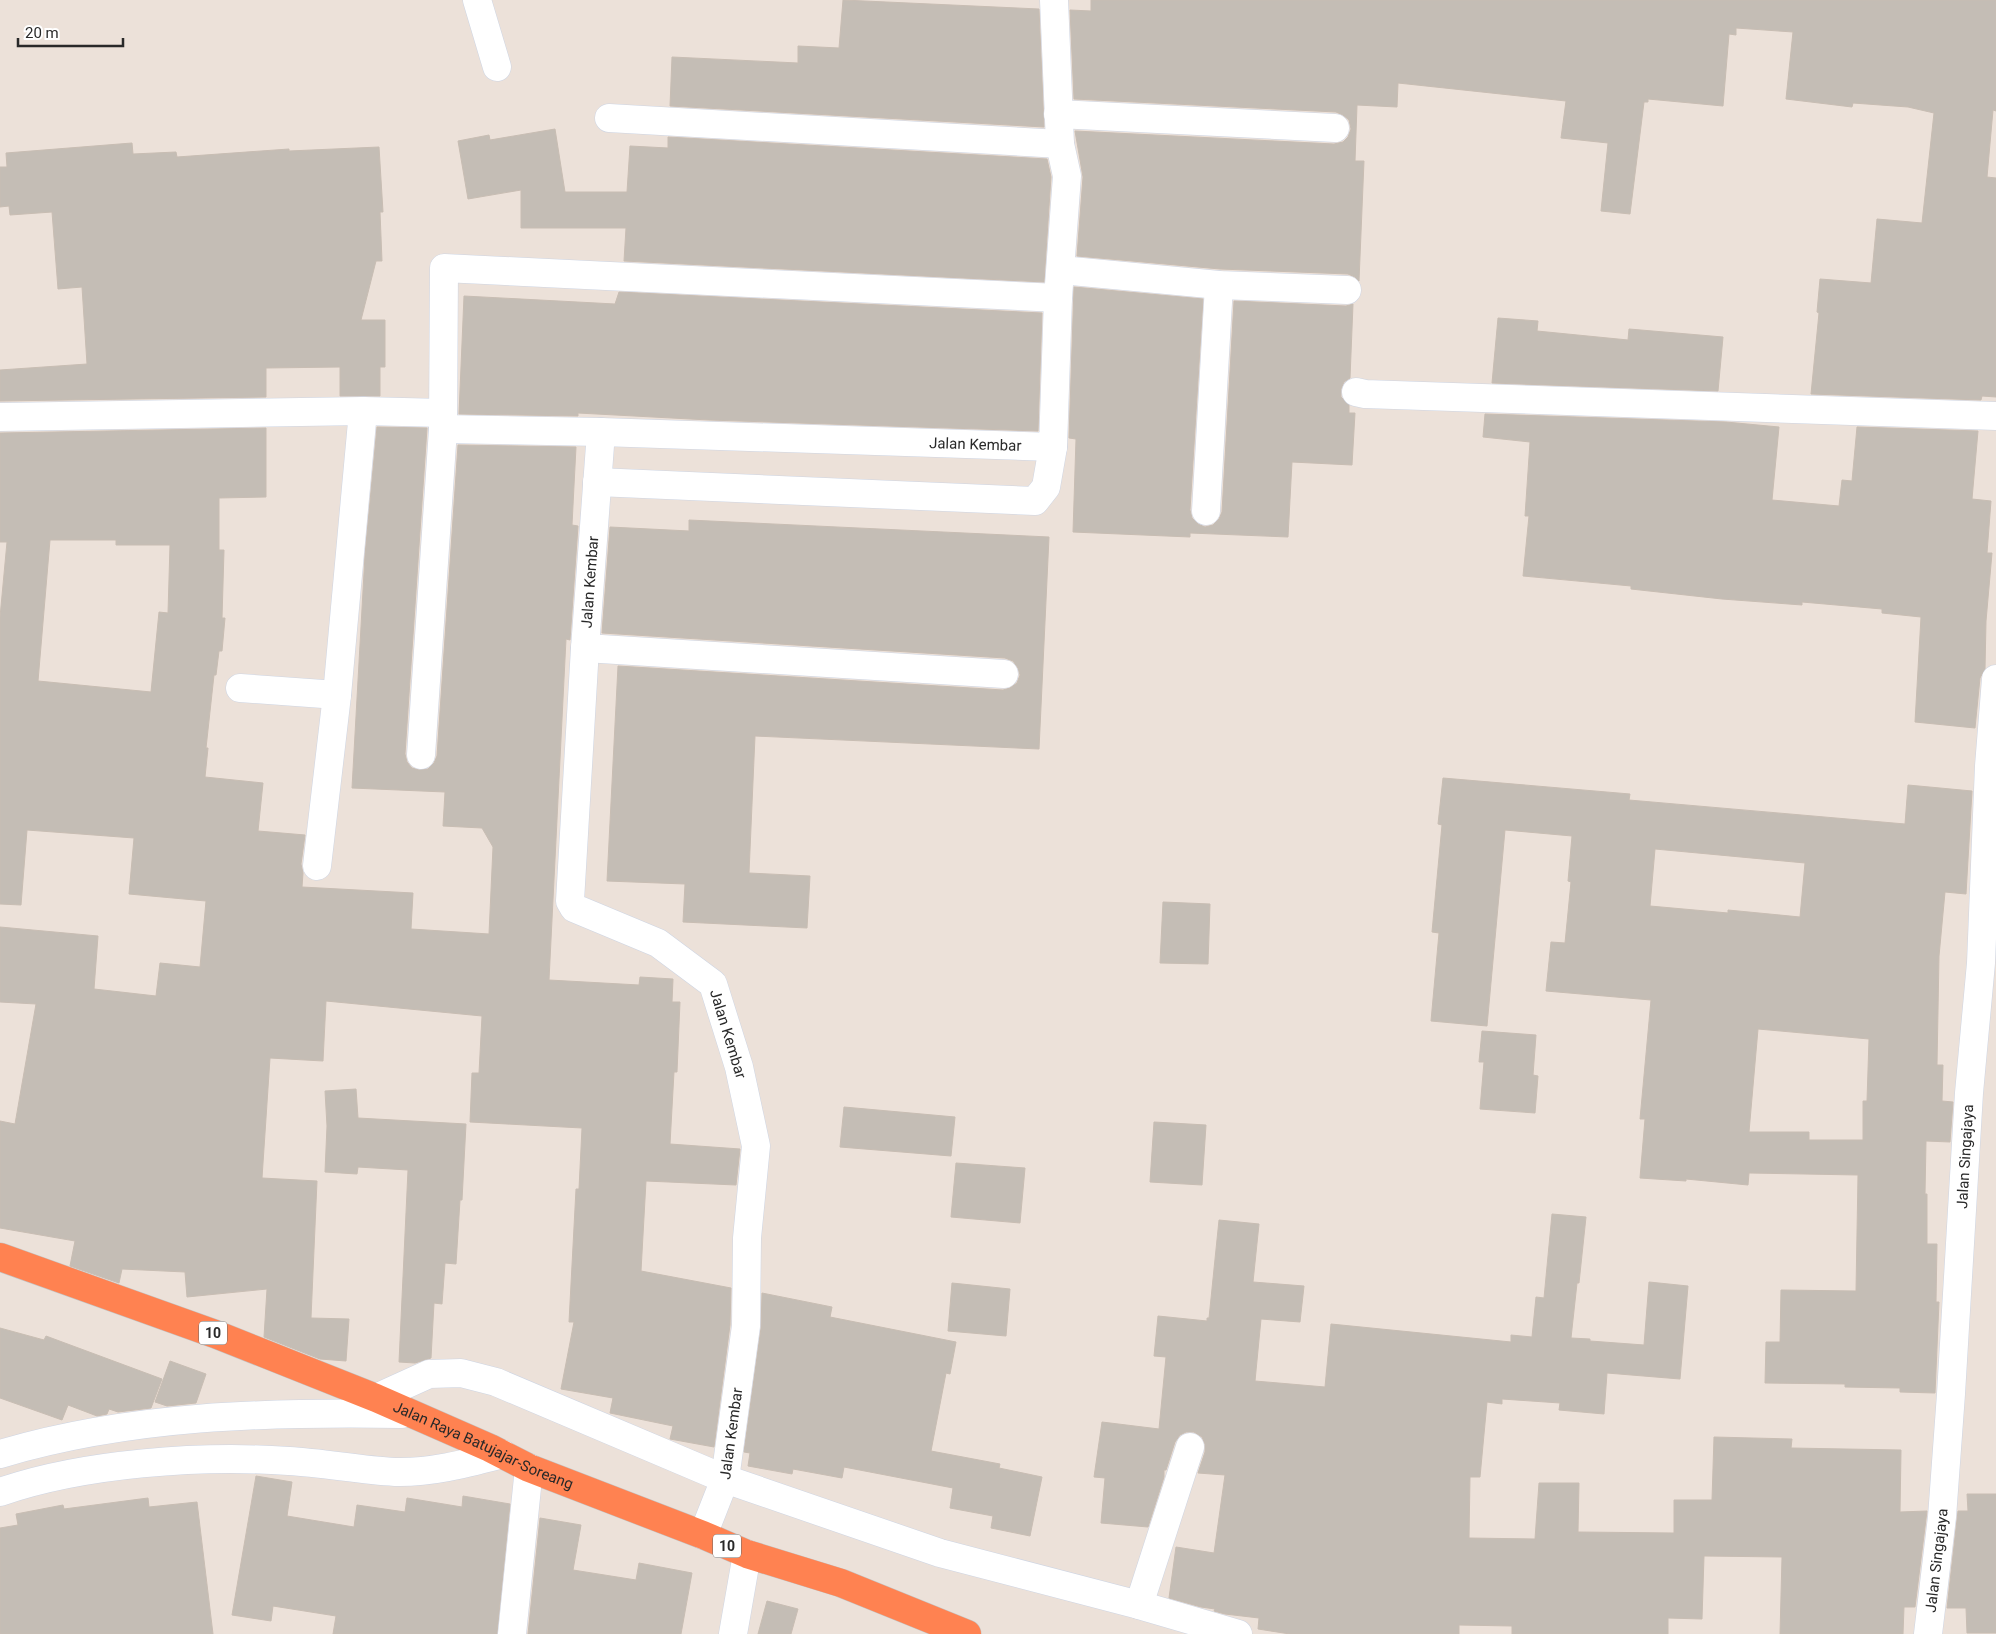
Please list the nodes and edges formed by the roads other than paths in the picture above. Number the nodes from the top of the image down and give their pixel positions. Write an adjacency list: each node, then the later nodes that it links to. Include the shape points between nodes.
1 (477, 0): 3 (street)
2 (1054, 0): 4 (street)
3 (497, 67)
4 (1058, 114): 6 (street); 7 (street)
5 (608, 118): 7 (street)
6 (1335, 128)
7 (1060, 144): 8 (street, via 1067,176)
8 (1061, 270): 9 (street); 11 (street)
9 (1219, 285): 10 (street); 20 (street)
10 (1347, 290)
11 (1058, 298): 16 (street, via 444,268); 18 (street)
12 (1356, 392): 14 (street)
13 (363, 411): 15 (street); 16 (street); 25 (street)
14 (1996, 416)
15 (0, 417)
16 (443, 421): 17 (street); 26 (street)
17 (601, 432): 18 (street, Jalan Kembar); 19 (street, Jalan Kembar)
18 (1053, 447): 19 (street, via 1046,488 1035,500)
19 (597, 482): 21 (street, Jalan Kembar)
20 (1206, 511)
21 (585, 648): 22 (street); 35 (street, Jalan Kembar, via 570,901 574,908 658,942 714,984 740,1067 756,1146 747,1238 746,1326)
22 (1004, 674)
23 (1996, 679): 44 (street, Jalan Singajaya, via 1952,1394)
24 (240, 688): 25 (street)
25 (337, 695): 27 (street)
26 (421, 755)
27 (317, 866)
28 (0, 1257): 29 (highway, Jalan Raya Batujajar-Soreang / 10, via 215,1334)
29 (376, 1398): 30 (highway, Jalan Raya Batujajar-Soreang / 10); 35 (street, via 429,1374 461,1373 496,1382)
30 (417, 1416): 32 (highway, Jalan Raya Batujajar-Soreang / 10); 33 (street, via 324,1413 195,1419 122,1426 43,1441)
31 (1190, 1447): 39 (street)
32 (497, 1451): 34 (highway, Jalan Raya Batujajar-Soreang / 10); 36 (street, via 452,1467 396,1472 289,1461 219,1458 156,1463 80,1472)
33 (0, 1454)
34 (529, 1468): 37 (highway, Jalan Raya Batujajar-Soreang / 10); 40 (street)
35 (723, 1483): 37 (street, Jalan Kembar); 39 (street, via 940,1554)
36 (0, 1492)
37 (706, 1527): 38 (highway, Jalan Raya Batujajar-Soreang / 10)
38 (747, 1554): 41 (street); 42 (highway, Jalan Raya Batujajar-Soreang / 10, via 842,1583)
39 (1139, 1605): 43 (street)
40 (512, 1634)
41 (733, 1634)
42 (967, 1634)
43 (1238, 1634)
44 (1928, 1634)

